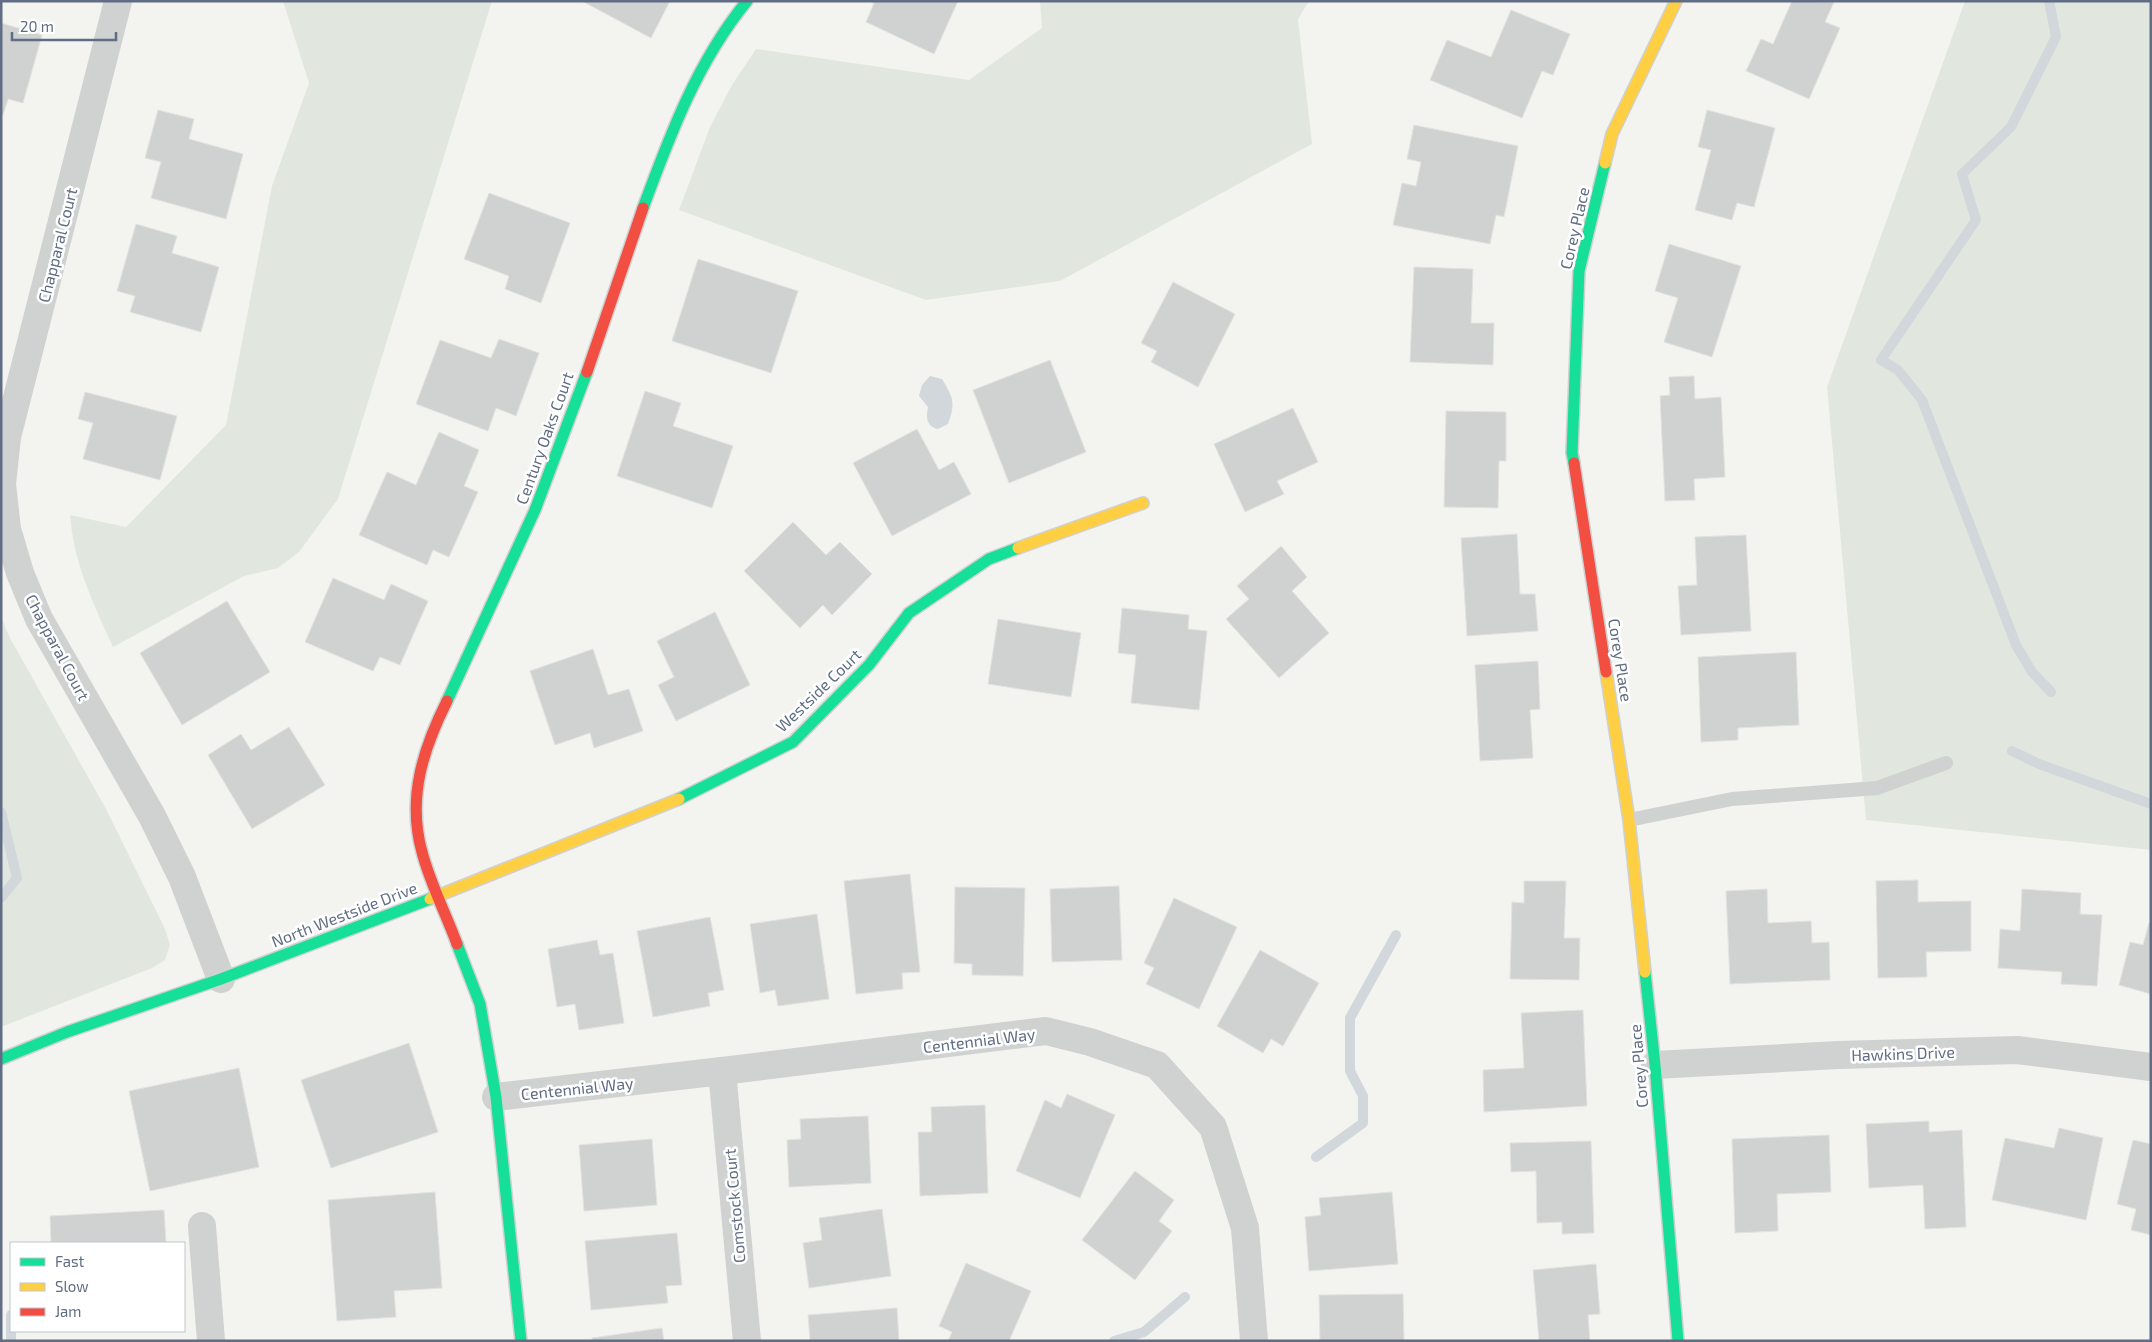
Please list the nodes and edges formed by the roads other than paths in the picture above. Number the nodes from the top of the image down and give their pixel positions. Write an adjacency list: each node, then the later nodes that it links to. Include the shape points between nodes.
1 (118, 1): 8 (street, Chapparal Court, via 7,437 2,484 10,538 20,573 39,618 152,816 182,877)
2 (747, 1): 7 (street, Century Oaks Court, via 704,62 677,117 546,484 420,765 416,795 417,827 422,852)
3 (1676, 1): 6 (street, Corey Place, via 1612,134 1579,271 1572,453)
4 (1143, 503): 7 (street, Westside Court, via 989,558 909,613 869,665 793,742 691,794)
5 (1946, 763): 6 (lane, via 1877,788 1732,799)
6 (1629, 820): 10 (street, Corey Place)
7 (439, 894): 8 (street, North Westside Drive); 13 (street, North Westside Drive, via 480,1004)
8 (221, 979): 9 (street, North Westside Drive, via 67,1032)
9 (1, 1059)
10 (1655, 1065): 11 (street, Hawkins Drive, via 2017,1050); 19 (street, Corey Place)
11 (2151, 1067)
12 (722, 1072): 13 (street, Centennial Way); 17 (street, Comstock Court); 18 (street, Centennial Way, via 1046,1031 1157,1065 1213,1127 1245,1228)
13 (496, 1097): 16 (street, North Westside Drive)
14 (202, 1226): 15 (street)
15 (211, 1341)
16 (521, 1341)
17 (747, 1341)
18 (1254, 1341)
19 (1678, 1341)

